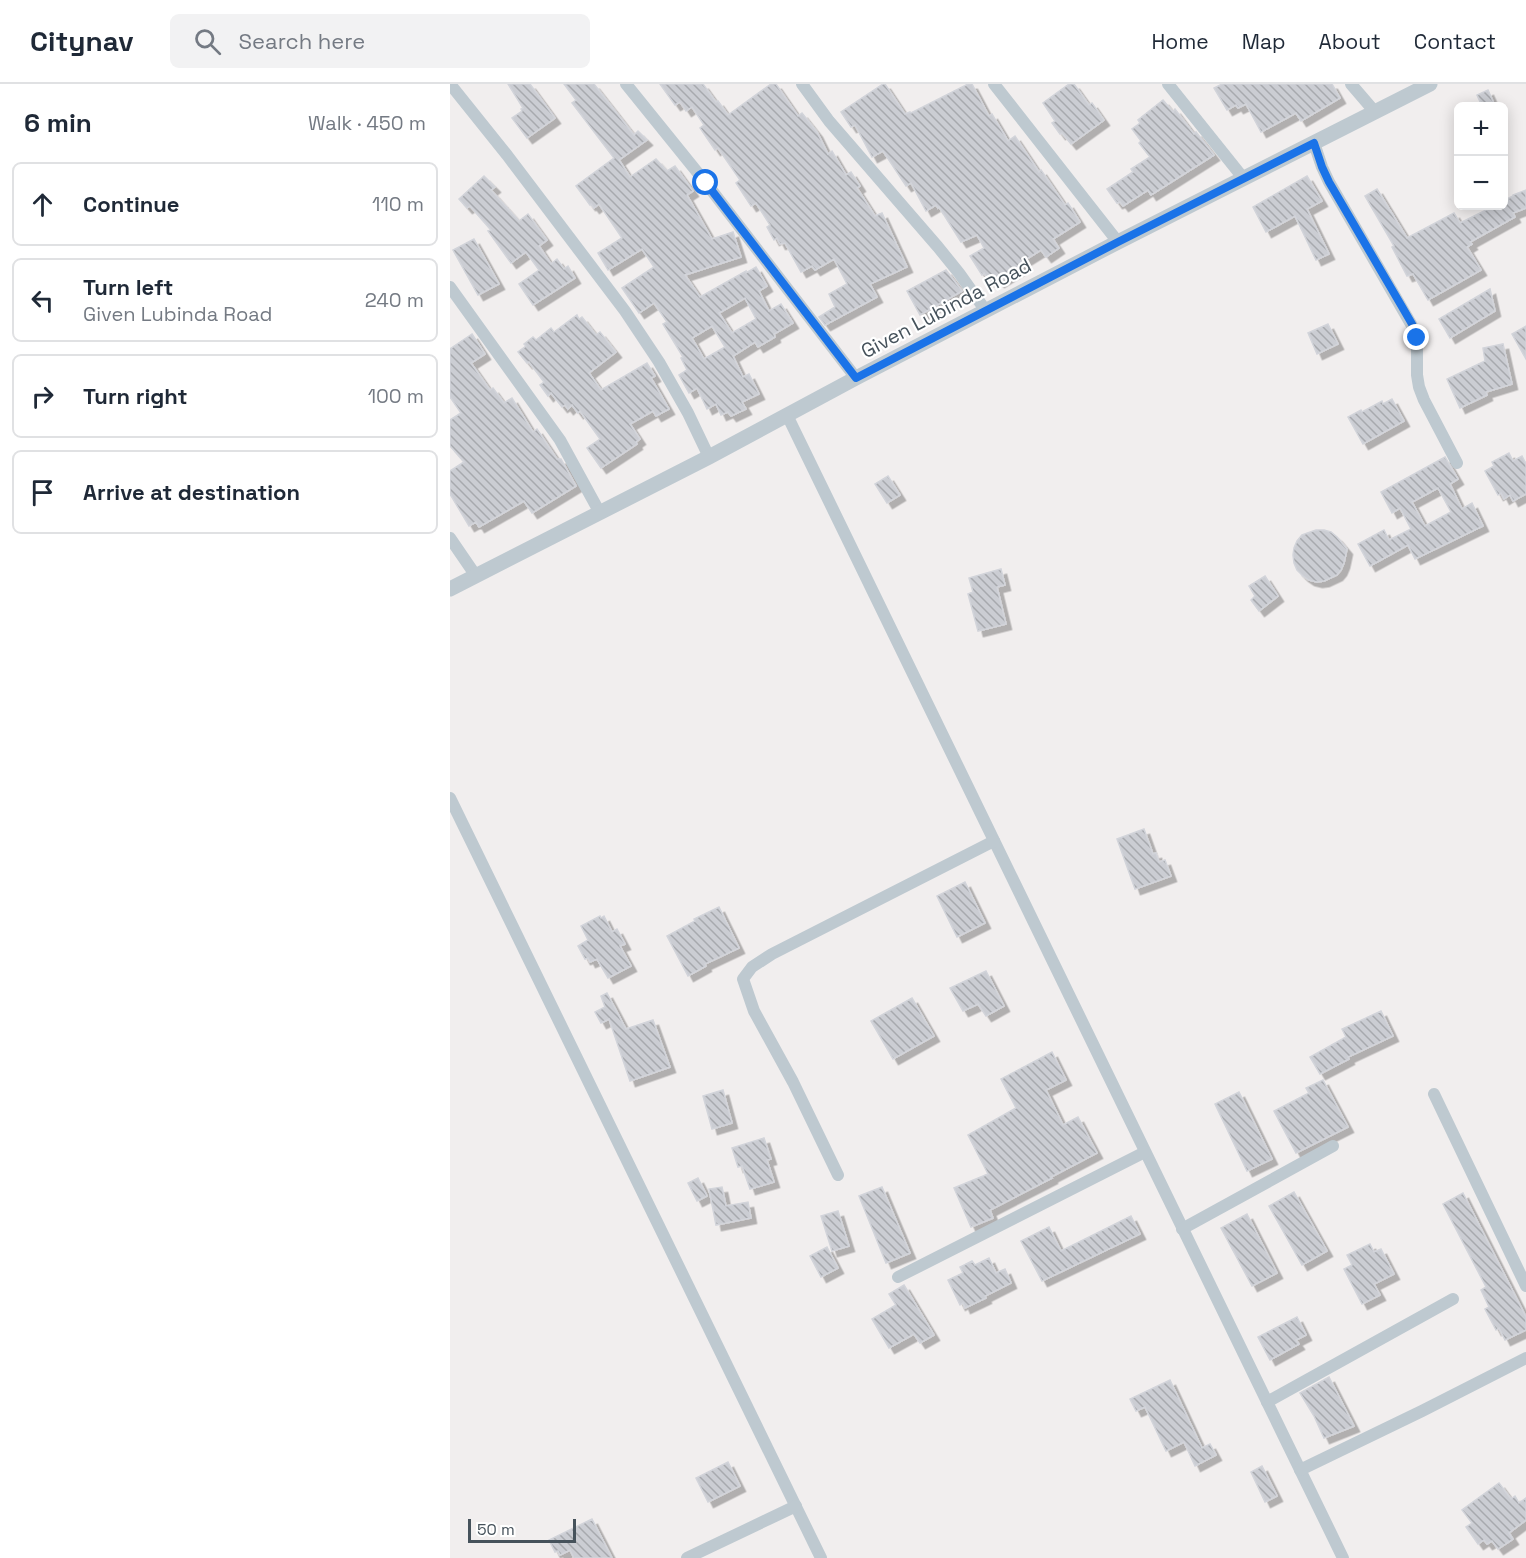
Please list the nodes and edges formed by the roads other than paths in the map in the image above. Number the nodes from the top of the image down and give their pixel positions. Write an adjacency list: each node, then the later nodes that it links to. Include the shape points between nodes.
1 (450, 84): 16 (street, via 625,311 659,362)
2 (626, 84): 14 (street)
3 (802, 84): 13 (street)
4 (994, 84): 11 (street)
5 (1168, 84): 10 (street)
6 (1351, 84): 8 (street)
7 (1430, 84): 8 (street, Given Lubinda Road)
8 (1375, 112): 9 (street, Given Lubinda Road)
9 (1314, 143): 10 (street, Given Lubinda Road); 17 (street, via 1329,182 1412,324 1417,338 1419,387)
10 (1244, 179): 11 (street, Given Lubinda Road)
11 (1118, 242): 13 (street, Given Lubinda Road)
12 (450, 287): 18 (street, via 560,440)
13 (986, 311): 14 (street, Given Lubinda Road)
14 (856, 378): 15 (street, Given Lubinda Road)
15 (787, 415): 16 (street, Given Lubinda Road); 23 (street)
16 (709, 457): 18 (street, Given Lubinda Road)
17 (1457, 463)
18 (600, 513): 20 (street, Given Lubinda Road)
19 (450, 538): 20 (street)
20 (476, 576): 21 (street, Given Lubinda Road)
21 (450, 589)
22 (450, 798): 35 (street)
23 (994, 841): 26 (street); 27 (street, via 772,954 752,967 743,979 754,1011)
24 (1434, 1094): 30 (street)
25 (1333, 1146): 28 (street)
26 (1145, 1152): 28 (street); 29 (street)
27 (838, 1175)
28 (1182, 1229): 33 (street)
29 (898, 1277)
30 (1526, 1286)
31 (1453, 1299): 33 (street)
32 (1526, 1358): 34 (street)
33 (1267, 1402): 34 (street)
34 (1300, 1470): 38 (street)
35 (796, 1506): 36 (street); 37 (street)
36 (687, 1558)
37 (821, 1558)
38 (1343, 1558)

